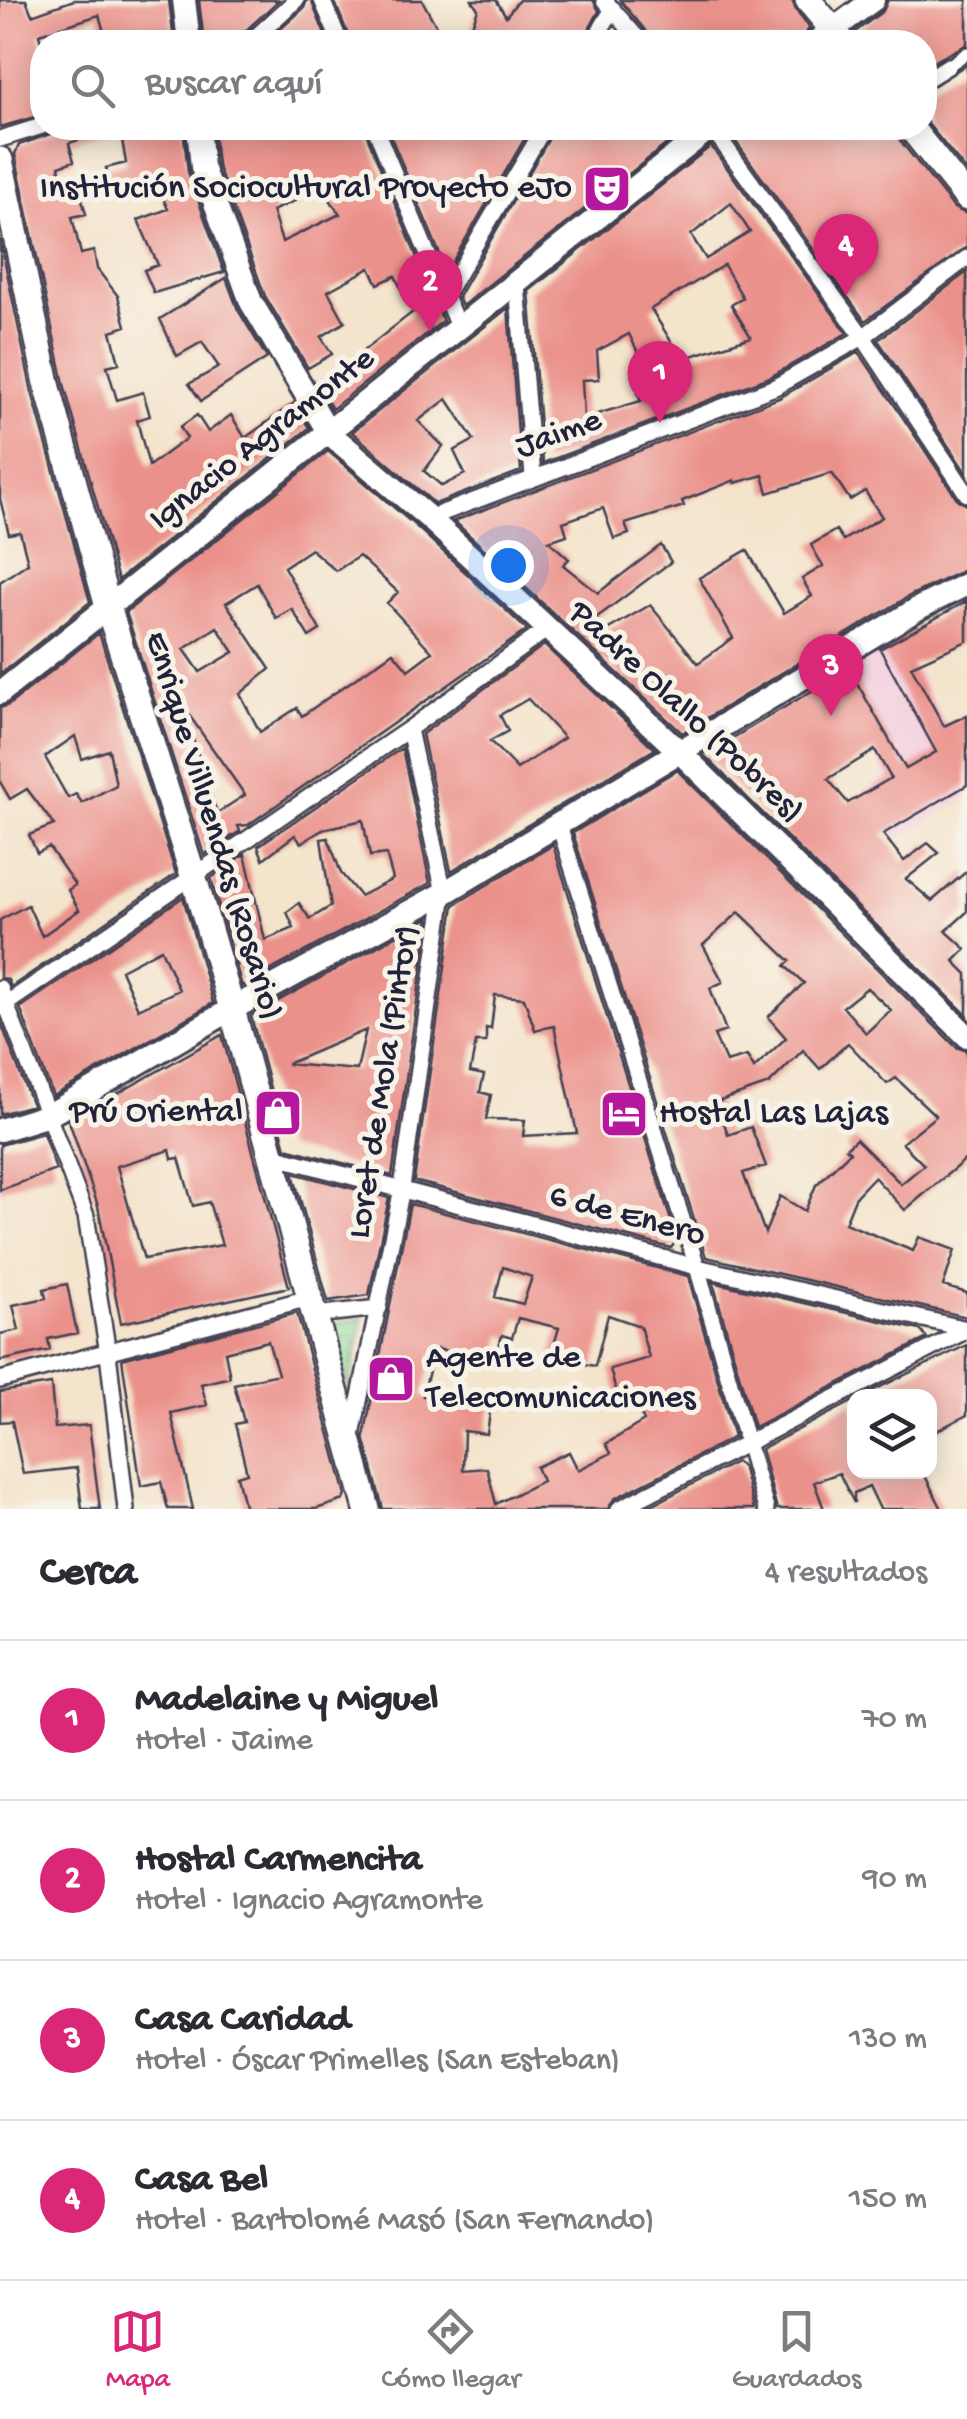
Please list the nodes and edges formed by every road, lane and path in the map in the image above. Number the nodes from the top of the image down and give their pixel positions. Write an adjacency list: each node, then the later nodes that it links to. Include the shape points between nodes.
1 (184, 0): 7 (main road)
2 (296, 0): 8 (street)
3 (322, 0): 9 (street)
4 (808, 0): 12 (main road)
5 (874, 0): 13 (main road)
6 (608, 4): 10 (street); 11 (street)
7 (188, 30)
8 (263, 30)
9 (335, 30)
10 (598, 30)
11 (631, 30)
12 (826, 30)
13 (840, 30)
14 (967, 52): 15 (street)
15 (948, 66): 16 (street)
16 (937, 73)
17 (30, 130): 18 (street)
18 (0, 139)
19 (199, 140): 32 (main road, Padre Olallo (Pobres), via 202,166 251,302)
20 (381, 140): 29 (street)
21 (537, 140): 29 (street)
22 (696, 140): 28 (main road, Ignacio Agramonte)
23 (720, 140): 31 (street)
24 (921, 140): 26 (main road)
25 (0, 160): 37 (main road, Enrique Villuendas (Rosario), via 36,339)
26 (967, 198)
27 (967, 258): 31 (street, Jaime)
28 (517, 284): 30 (main road, Ignacio Agramonte); 33 (street)
29 (446, 296): 30 (street)
30 (459, 329): 32 (main road, Ignacio Agramonte)
31 (863, 338): 33 (street, Jaime, via 774,388); 34 (street)
32 (329, 432): 35 (main road, Padre Olallo (Pobres)); 37 (main road, Ignacio Agramonte)
33 (533, 477): 35 (street, Jaime)
34 (967, 494)
35 (429, 518): 38 (main road, Padre Olallo (Pobres))
36 (967, 584): 41 (main road)
37 (108, 607): 39 (main road, Ignacio Agramonte); 43 (main road, Enrique Villuendas (Rosario))
38 (546, 630): 40 (street); 41 (main road, Padre Olallo (Pobres))
39 (0, 693)
40 (409, 729): 43 (street); 44 (street, Loret de Mola (Pintor))
41 (679, 751): 42 (main road); 47 (main road, Padre Olallo (Pobres))
42 (560, 825): 44 (main road); 52 (street)
43 (193, 874): 45 (street); 46 (main road, Enrique Villuendas (Rosario))
44 (444, 893): 46 (main road); 51 (street, Loret de Mola (Pintor))
45 (2, 1000): 48 (street)
46 (232, 1009): 48 (main road); 50 (main road, Enrique Villuendas (Rosario))
47 (967, 1036)
48 (50, 1115): 49 (main road); 56 (street, via 86,1216)
49 (0, 1130)
50 (273, 1156): 51 (street, 6 de Enero); 53 (main road, Enrique Villuendas (Rosario))
51 (402, 1188): 52 (street, 6 de Enero); 54 (street, Loret de Mola (Pintor))
52 (697, 1267): 55 (street, 6 de Enero); 58 (street)
53 (312, 1307): 54 (street); 56 (street); 59 (main road, Enrique Villuendas (Rosario))
54 (378, 1308): 59 (street, Loret de Mola (Pintor))
55 (967, 1329): 58 (street)
56 (108, 1353): 57 (street); 61 (street)
57 (0, 1380)
58 (748, 1443): 62 (street); 63 (street)
59 (350, 1445): 60 (main road, Enrique Villuendas (Rosario))
60 (365, 1508)
61 (126, 1509)
62 (619, 1509)
63 (766, 1509)

